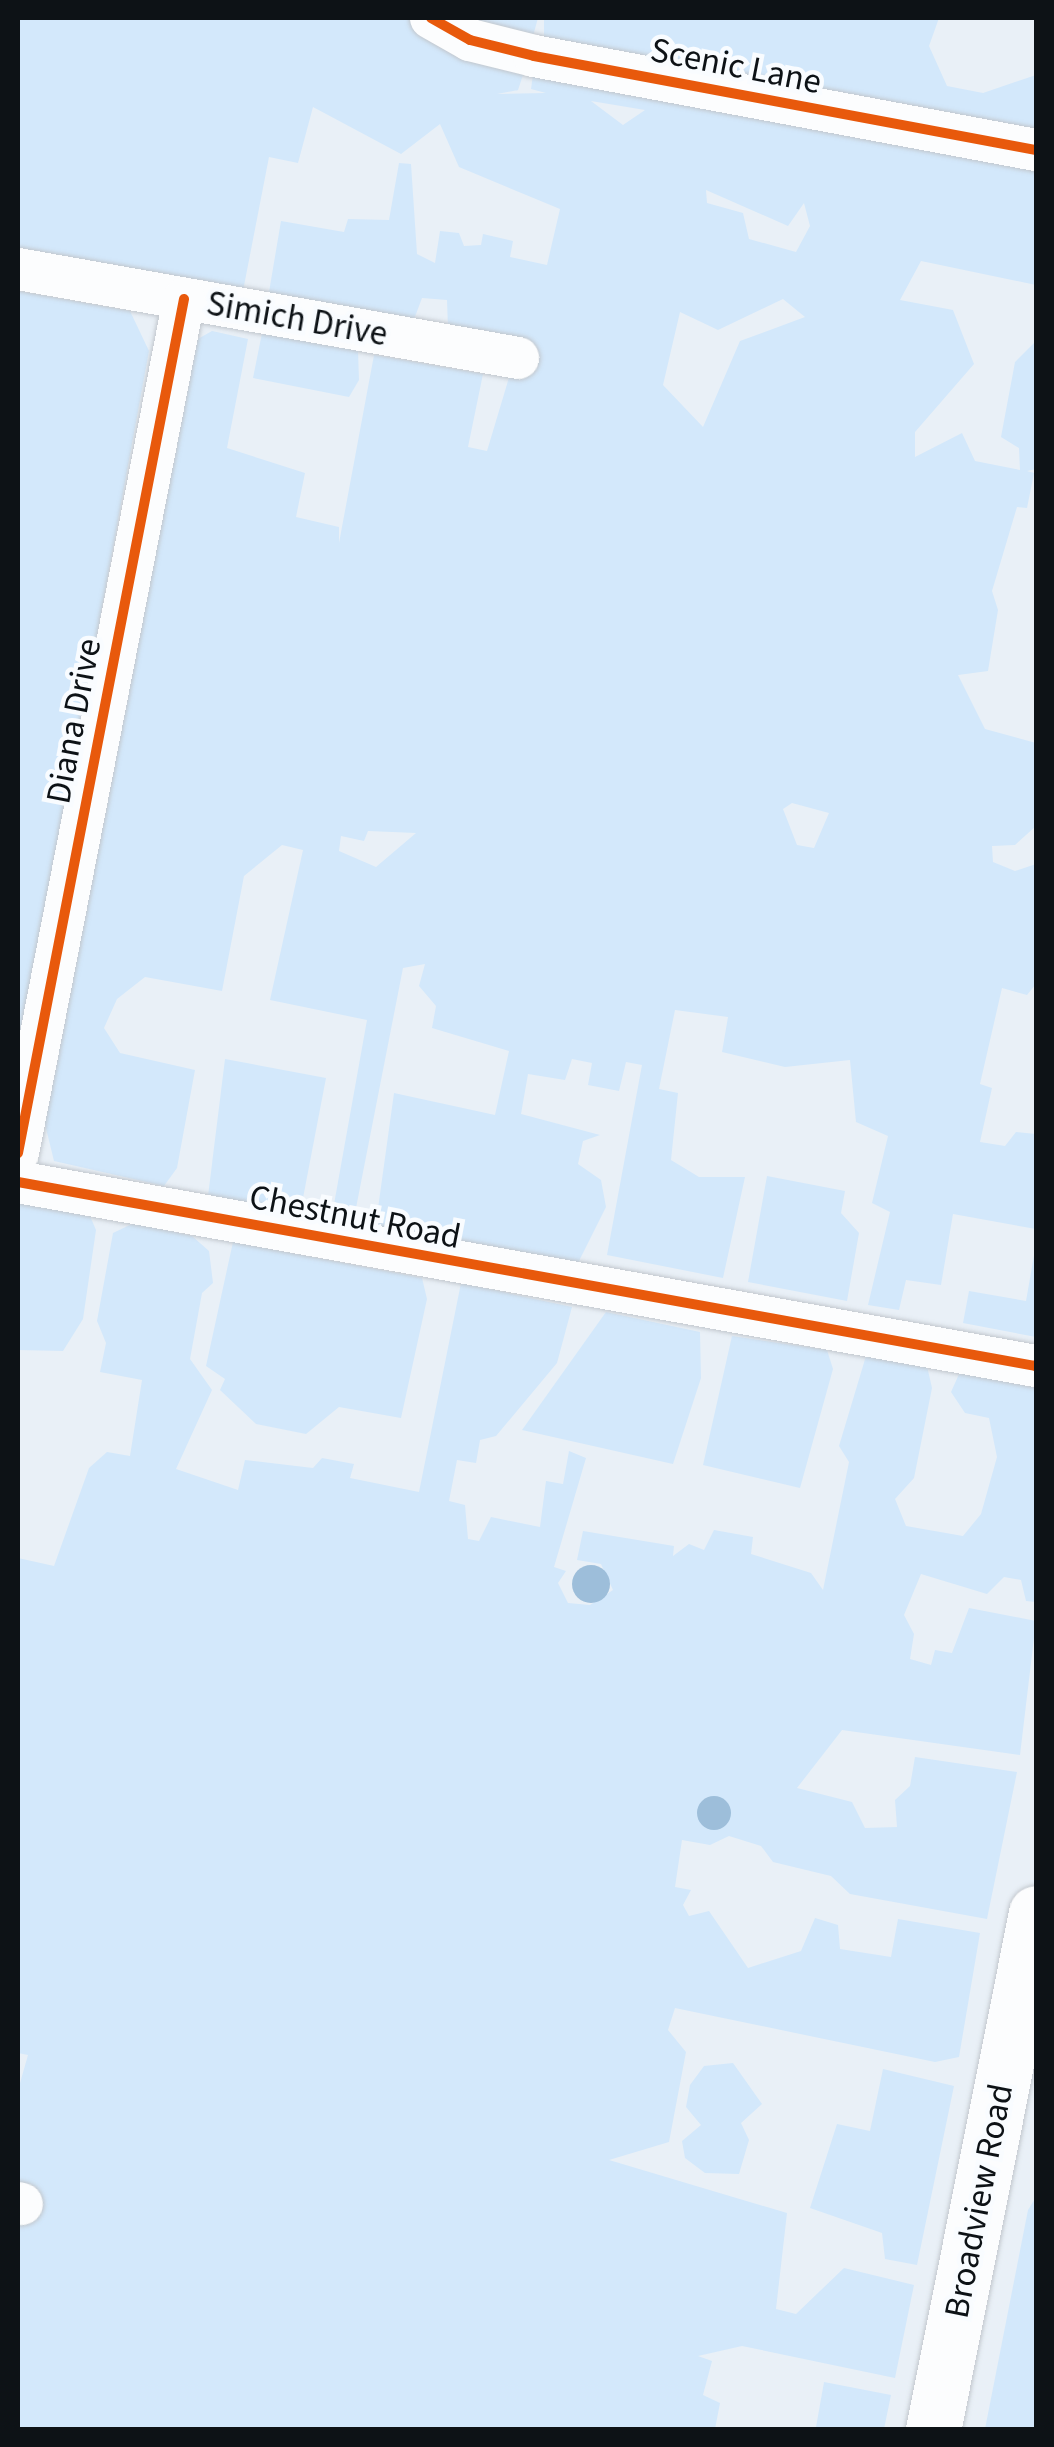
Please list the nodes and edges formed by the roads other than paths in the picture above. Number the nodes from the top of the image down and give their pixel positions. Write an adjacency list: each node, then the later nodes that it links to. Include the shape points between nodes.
1 (431, 18): 2 (street, Scenic Lane, via 470,40 534,56)
2 (1036, 150)
3 (18, 268): 4 (street, Simich Drive)
4 (184, 299): 5 (street, Simich Drive); 6 (street, Diana Drive)
5 (518, 358)
6 (18, 1153)
7 (18, 1182): 8 (street, Chestnut Road)
8 (1036, 1366)
9 (1036, 1913): 10 (main road, Broadview Road)
10 (934, 2430)

